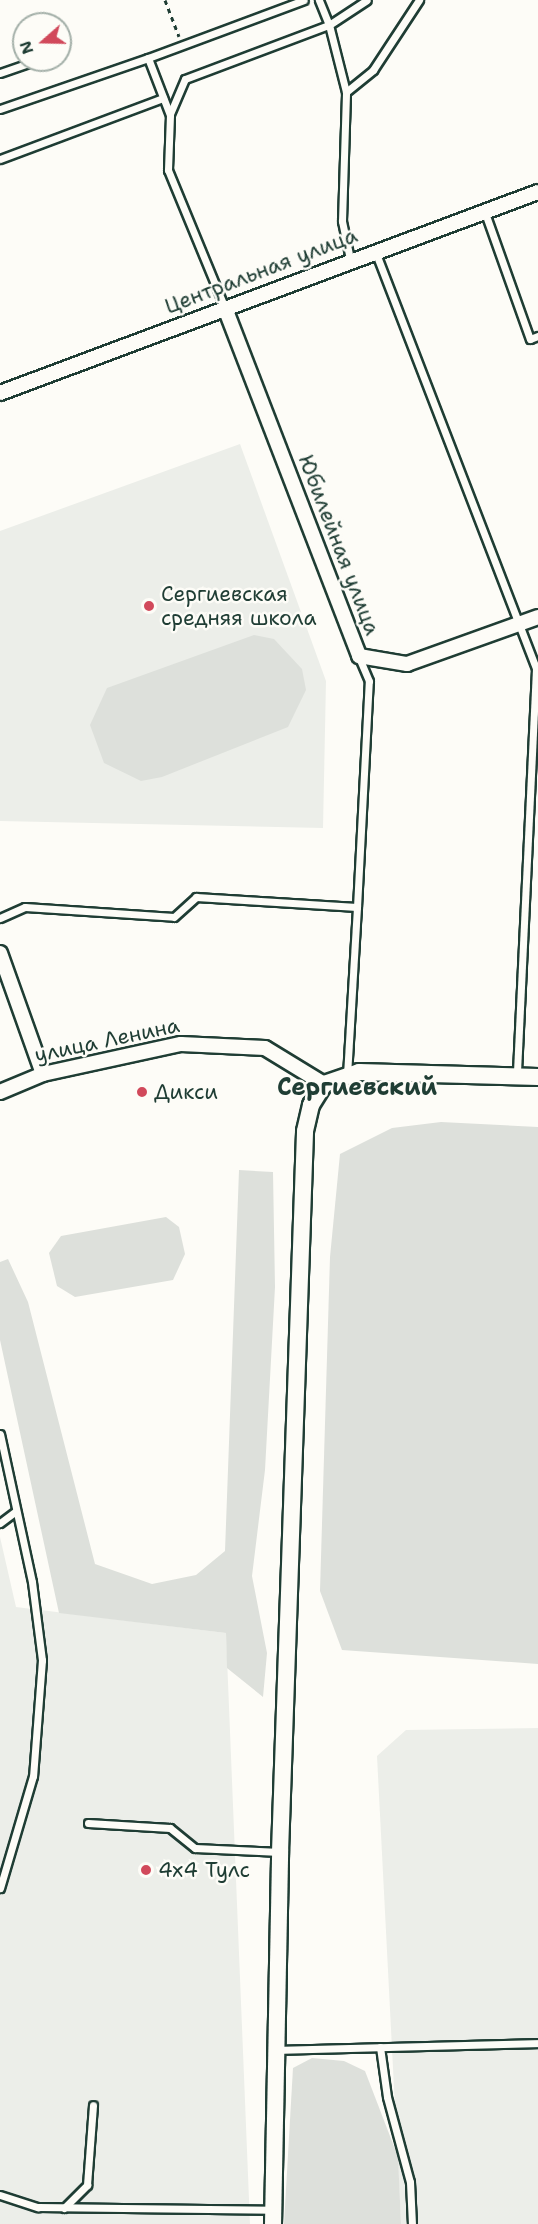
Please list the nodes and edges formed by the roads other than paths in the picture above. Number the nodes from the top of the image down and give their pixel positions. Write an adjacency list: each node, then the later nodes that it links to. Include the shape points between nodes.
1 (304, 0): 6 (lane, via 184,49)
2 (319, 0): 5 (lane)
3 (367, 0): 5 (lane)
4 (419, 0): 7 (lane, via 373,70)
5 (329, 25): 7 (lane); 10 (lane, via 185,79)
6 (148, 58): 8 (lane); 9 (lane)
7 (346, 92): 15 (lane, via 342,221)
8 (163, 98): 10 (lane); 11 (lane)
9 (0, 110)
10 (170, 114): 16 (lane, via 168,170)
11 (0, 159)
12 (538, 192): 13 (street, Центральная улица)
13 (484, 210): 14 (street, Центральная улица); 17 (lane, via 530,339)
14 (374, 250): 15 (street, Центральная улица); 20 (lane)
15 (350, 259): 16 (street, Центральная улица)
16 (225, 308): 18 (street, Центральная улица); 21 (street, Юбилейная улица)
17 (538, 336)
18 (0, 393)
19 (538, 617): 20 (street, Юбилейная улица)
20 (522, 623): 21 (street, Юбилейная улица, via 407,664); 22 (lane)
21 (359, 656): 23 (lane, via 369,681)
22 (537, 669): 28 (lane)
23 (357, 907): 24 (lane, via 196,897 174,917 25,907); 27 (lane)
24 (0, 918)
25 (0, 953): 26 (street)
26 (43, 1074): 30 (street, улица Ленина, via 182,1044 265,1048); 31 (street, улица Ленина)
27 (347, 1076): 28 (street, via 389,1069); 30 (street)
28 (517, 1076): 29 (street)
29 (538, 1077)
30 (324, 1084): 36 (street, via 311,1105 305,1131)
31 (0, 1092)
32 (0, 1434): 33 (lane)
33 (16, 1510): 34 (lane); 37 (lane, via 42,1660 33,1776)
34 (0, 1523)
35 (88, 1823): 36 (lane, via 170,1828 195,1848)
36 (280, 1852): 40 (street)
37 (0, 1888)
38 (538, 2043): 39 (lane)
39 (380, 2047): 40 (lane); 45 (lane, via 387,2097 410,2182)
40 (274, 2050): 44 (street)
41 (93, 2105): 43 (lane, via 87,2185)
42 (0, 2195): 43 (lane)
43 (64, 2208): 44 (lane)
44 (273, 2217)
45 (412, 2224)

